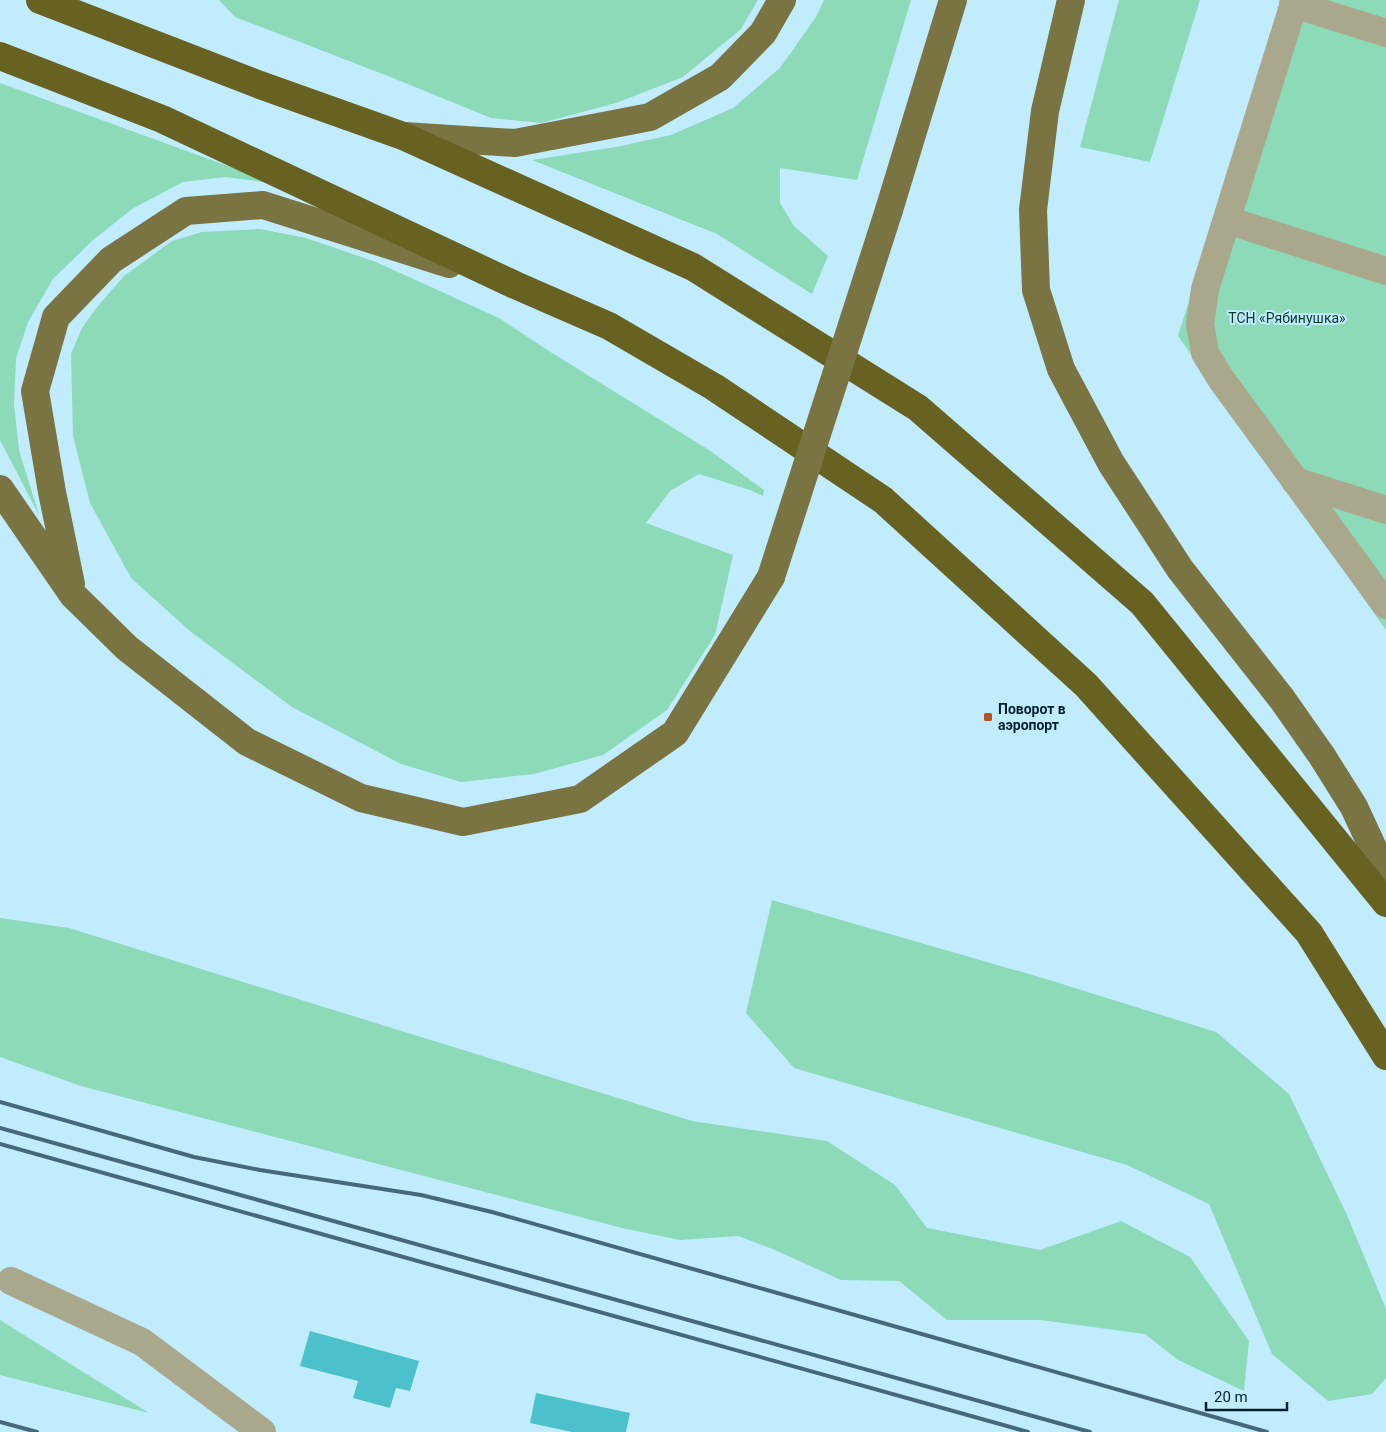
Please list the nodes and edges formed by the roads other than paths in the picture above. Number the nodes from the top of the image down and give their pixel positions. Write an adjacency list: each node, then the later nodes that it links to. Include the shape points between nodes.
1 (40, 0): 8 (highway)
2 (782, 0): 8 (main road, via 763,33 720,77 650,117 516,143)
3 (952, 0): 15 (main road, bridge, via 889,210 771,577 675,733 580,799 463,822 361,798 247,742 127,648)
4 (1071, 0): 17 (main road, via 1045,111 1033,210 1036,290 1061,369 1111,463 1180,569 1322,756 1354,808)
5 (1294, 2): 6 (street); 9 (street)
6 (1386, 33)
7 (0, 56): 11 (highway, via 162,119)
8 (403, 136): 18 (highway, via 693,267 918,408 1142,603)
9 (1227, 220): 10 (street); 12 (street, via 1202,306 1200,324 1204,353)
10 (1386, 271)
11 (515, 285): 15 (main road, via 263,204 186,211 111,260 56,317 35,391); 19 (highway, via 609,326 714,387 883,500 1092,692 1309,933)
12 (1295, 481): 14 (street); 16 (street)
13 (0, 489): 15 (main road)
14 (1386, 510)
15 (73, 595)
16 (1386, 605)
17 (1386, 876)
18 (1386, 903)
19 (1386, 1056)
20 (11, 1281): 21 (street, via 142,1342)
21 (262, 1432)

